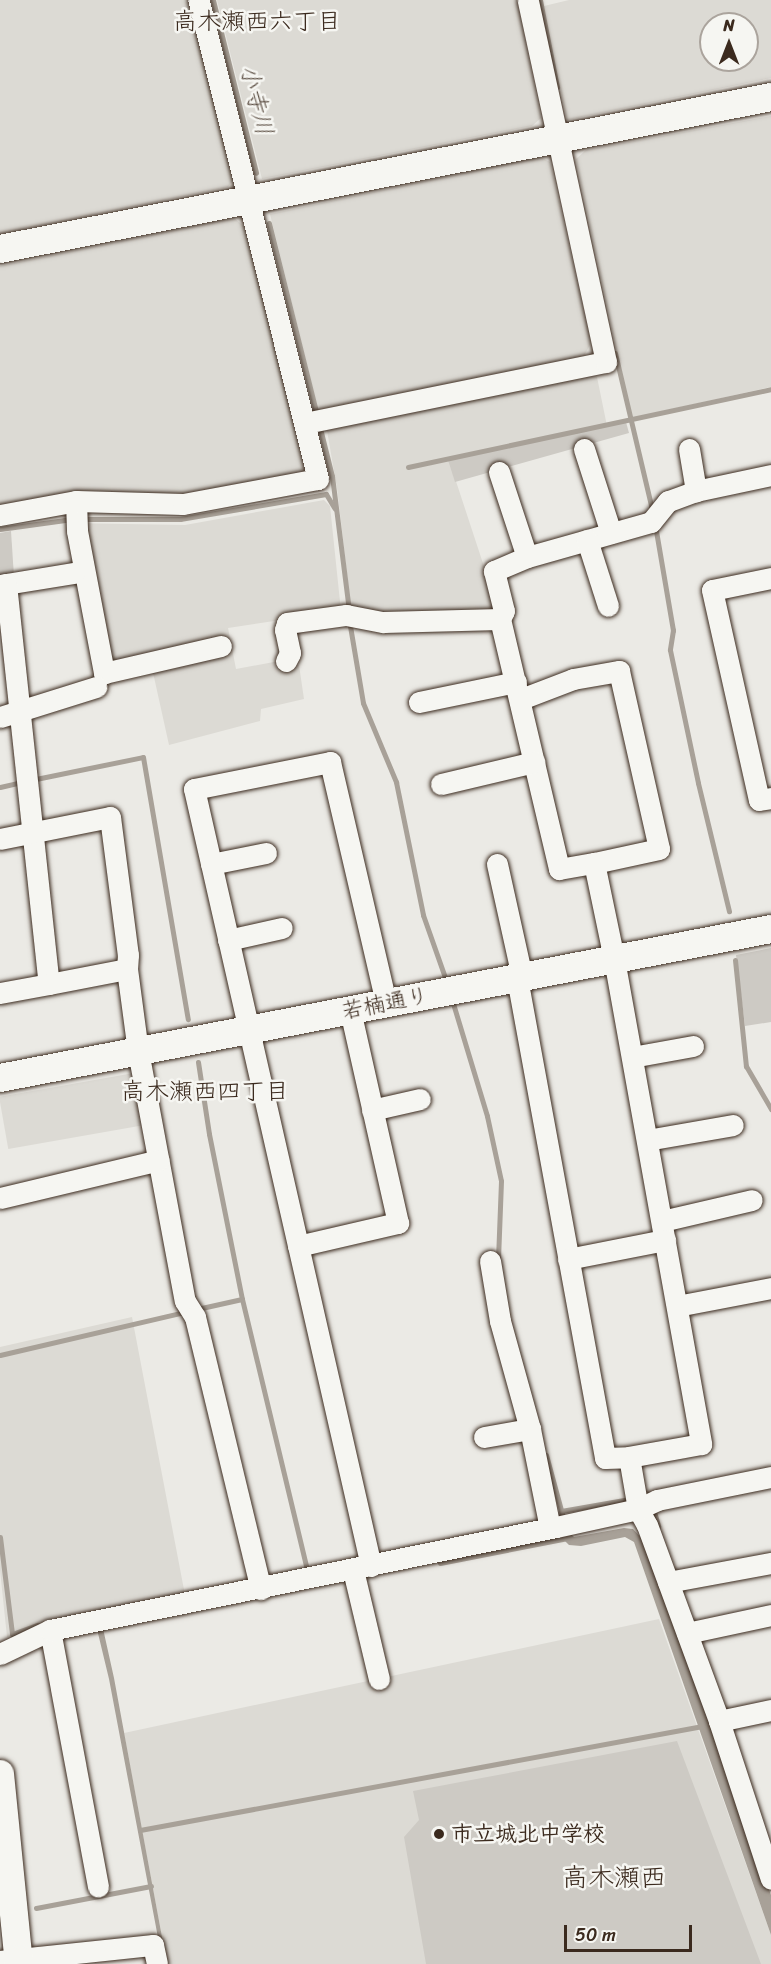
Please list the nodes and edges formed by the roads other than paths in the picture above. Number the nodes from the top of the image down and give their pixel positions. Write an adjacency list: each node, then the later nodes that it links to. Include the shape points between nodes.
1 (199, 0): 5 (street)
2 (528, 0): 4 (street)
3 (771, 97): 4 (street)
4 (556, 139): 5 (street); 7 (street, via 606,362)
5 (249, 200): 6 (street); 7 (street)
6 (0, 249)
7 (313, 421): 13 (street, via 318,479 183,504)
8 (584, 449): 15 (street)
9 (689, 449): 12 (street)
10 (500, 472): 17 (street)
11 (771, 475): 12 (street)
12 (696, 491): 15 (street, via 668,501 655,516)
13 (76, 514): 14 (street); 23 (street, via 104,673)
14 (0, 515)
15 (611, 533): 16 (street)
16 (587, 540): 17 (street); 21 (street)
17 (527, 557): 22 (street, via 494,571 504,611)
18 (74, 573): 20 (street)
19 (771, 578): 31 (street, via 712,590 759,800)
20 (3, 584): 28 (street)
21 (608, 606)
22 (500, 619): 24 (street, via 383,622 350,615 287,623 290,653); 26 (street)
23 (221, 646)
24 (286, 661)
25 (96, 687): 28 (street)
26 (519, 691): 27 (street); 29 (street); 35 (street, via 619,671 659,849)
27 (419, 702)
28 (9, 714): 32 (street, via 27,779)
29 (534, 762): 30 (street); 35 (street, via 559,869)
30 (441, 784)
31 (771, 798)
32 (33, 833): 33 (street); 42 (street, via 110,817); 44 (street)
33 (0, 839)
34 (266, 853): 36 (street)
35 (594, 863): 41 (street)
36 (211, 864): 40 (street); 46 (street, via 194,789 330,762)
37 (497, 864): 43 (street)
38 (282, 928): 40 (street)
39 (771, 929): 41 (street, 若楠通り)
40 (228, 940): 48 (street)
41 (614, 959): 43 (street, 若楠通り); 51 (street)
42 (127, 969): 44 (street); 50 (street)
43 (519, 977): 46 (street, 若楠通り); 62 (street)
44 (49, 984): 45 (street)
45 (0, 993)
46 (386, 1003): 47 (street, 若楠通り)
47 (350, 1010): 48 (street, 若楠通り); 54 (street)
48 (248, 1030): 50 (street, 若楠通り); 61 (street)
49 (693, 1046): 51 (street)
50 (138, 1051): 52 (street, 若楠通り); 57 (street)
51 (632, 1057): 56 (street)
52 (0, 1078)
53 (420, 1099): 54 (street)
54 (372, 1110): 61 (street, via 398,1223)
55 (733, 1125): 56 (street)
56 (647, 1140): 60 (street)
57 (159, 1160): 58 (street); 74 (street, via 190,1309)
58 (0, 1198)
59 (752, 1200): 60 (street)
60 (663, 1231): 62 (street); 65 (street)
61 (298, 1246): 72 (street)
62 (568, 1259): 68 (street, via 605,1458)
63 (490, 1261): 66 (street, via 500,1321)
64 (771, 1288): 65 (street)
65 (676, 1306): 68 (street, via 701,1444)
66 (530, 1429): 67 (street); 71 (street)
67 (484, 1437)
68 (629, 1457): 70 (street)
69 (771, 1477): 70 (street, via 657,1500)
70 (638, 1509): 71 (street); 75 (street)
71 (559, 1527): 72 (street)
72 (365, 1561): 74 (street); 80 (street)
73 (771, 1563): 75 (street)
74 (259, 1582): 77 (street)
75 (668, 1582): 78 (street)
76 (771, 1615): 78 (street)
77 (50, 1630): 79 (street); 86 (street)
78 (687, 1633): 82 (street)
79 (0, 1654)
80 (379, 1679)
81 (771, 1710): 82 (street)
82 (719, 1721): 85 (street)
83 (0, 1774): 84 (street)
84 (2, 1821): 87 (street)
85 (771, 1879)
86 (98, 1887)
87 (13, 1961): 88 (street, via 153,1946)
88 (157, 1964)

